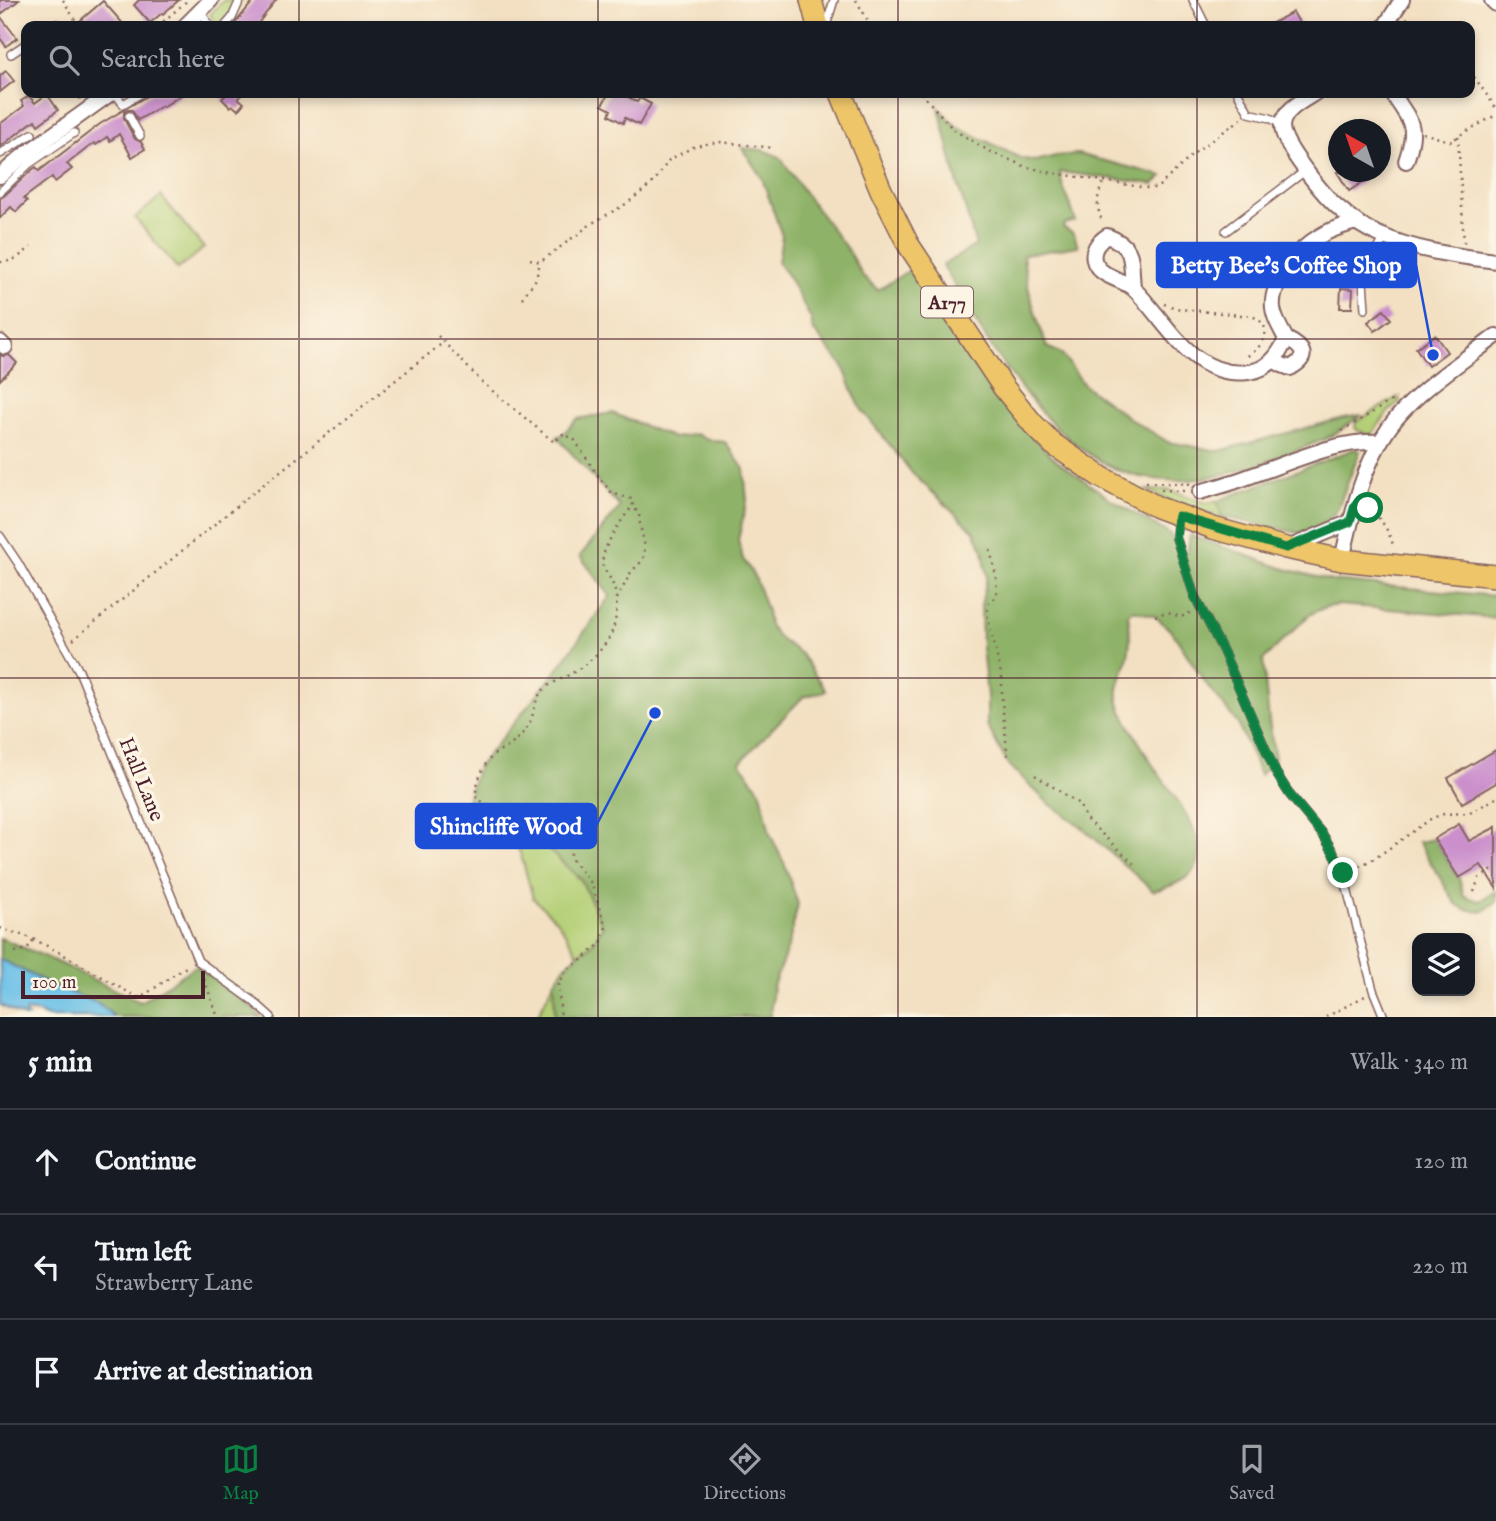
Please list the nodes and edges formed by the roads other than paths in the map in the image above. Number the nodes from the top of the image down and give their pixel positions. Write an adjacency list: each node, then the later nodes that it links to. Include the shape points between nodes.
1 (212, 0): 9 (street)
2 (240, 0): 12 (lane)
3 (811, 0): 13 (main road)
4 (834, 0): 14 (lane)
5 (1193, 0): 15 (lane)
6 (1492, 0): 7 (street)
7 (1496, 4)
8 (1398, 6): 16 (street)
9 (200, 11): 10 (street); 11 (lane)
10 (190, 21)
11 (207, 21)
12 (229, 21)
13 (817, 21)
14 (828, 21)
15 (1204, 21)
16 (1388, 21)
17 (21, 47): 18 (lane)
18 (11, 54)
19 (106, 98): 34 (street)
20 (117, 98): 26 (lane)
21 (137, 98): 26 (lane)
22 (843, 98): 47 (main road, A177, via 908,244 1004,388 1054,444 1101,477 1138,489)
23 (1241, 98): 27 (lane, via 1249,113)
24 (1308, 98): 27 (street, via 1285,116)
25 (1395, 98): 32 (street, via 1413,130)
26 (126, 110): 30 (lane)
27 (1282, 126): 33 (street)
28 (74, 133): 35 (lane, via 29,164)
29 (32, 134): 31 (lane)
30 (140, 136)
31 (0, 154)
32 (1406, 161)
33 (1306, 171): 36 (street); 37 (lane)
34 (0, 176)
35 (0, 192)
36 (1356, 222): 38 (street); 43 (street, via 1318,237 1299,252 1281,277 1273,309)
37 (1226, 231)
38 (1385, 237): 39 (street, via 1465,258); 41 (lane, via 1363,281)
39 (1496, 261)
40 (1133, 287): 44 (street, via 1171,335 1209,366 1244,373)
41 (1365, 309)
42 (1496, 336): 45 (street, via 1420,395 1389,426)
43 (1286, 338): 44 (street); 44 (street, via 1298,344 1302,358 1290,368)
44 (1274, 360)
45 (1380, 442): 46 (street, via 1352,443); 48 (street)
46 (1198, 488)
47 (1178, 516): 50 (main road, A177); 54 (lane, via 1176,537 1194,595 1276,773 1337,858)
48 (1350, 522): 50 (street); 51 (street)
49 (0, 536): 53 (lane, Hall Lane, via 79,671 198,961)
50 (1286, 548): 51 (main road, A177)
51 (1342, 560): 52 (main road, A177)
52 (1496, 576)
53 (271, 1017)
54 (1384, 1017)

